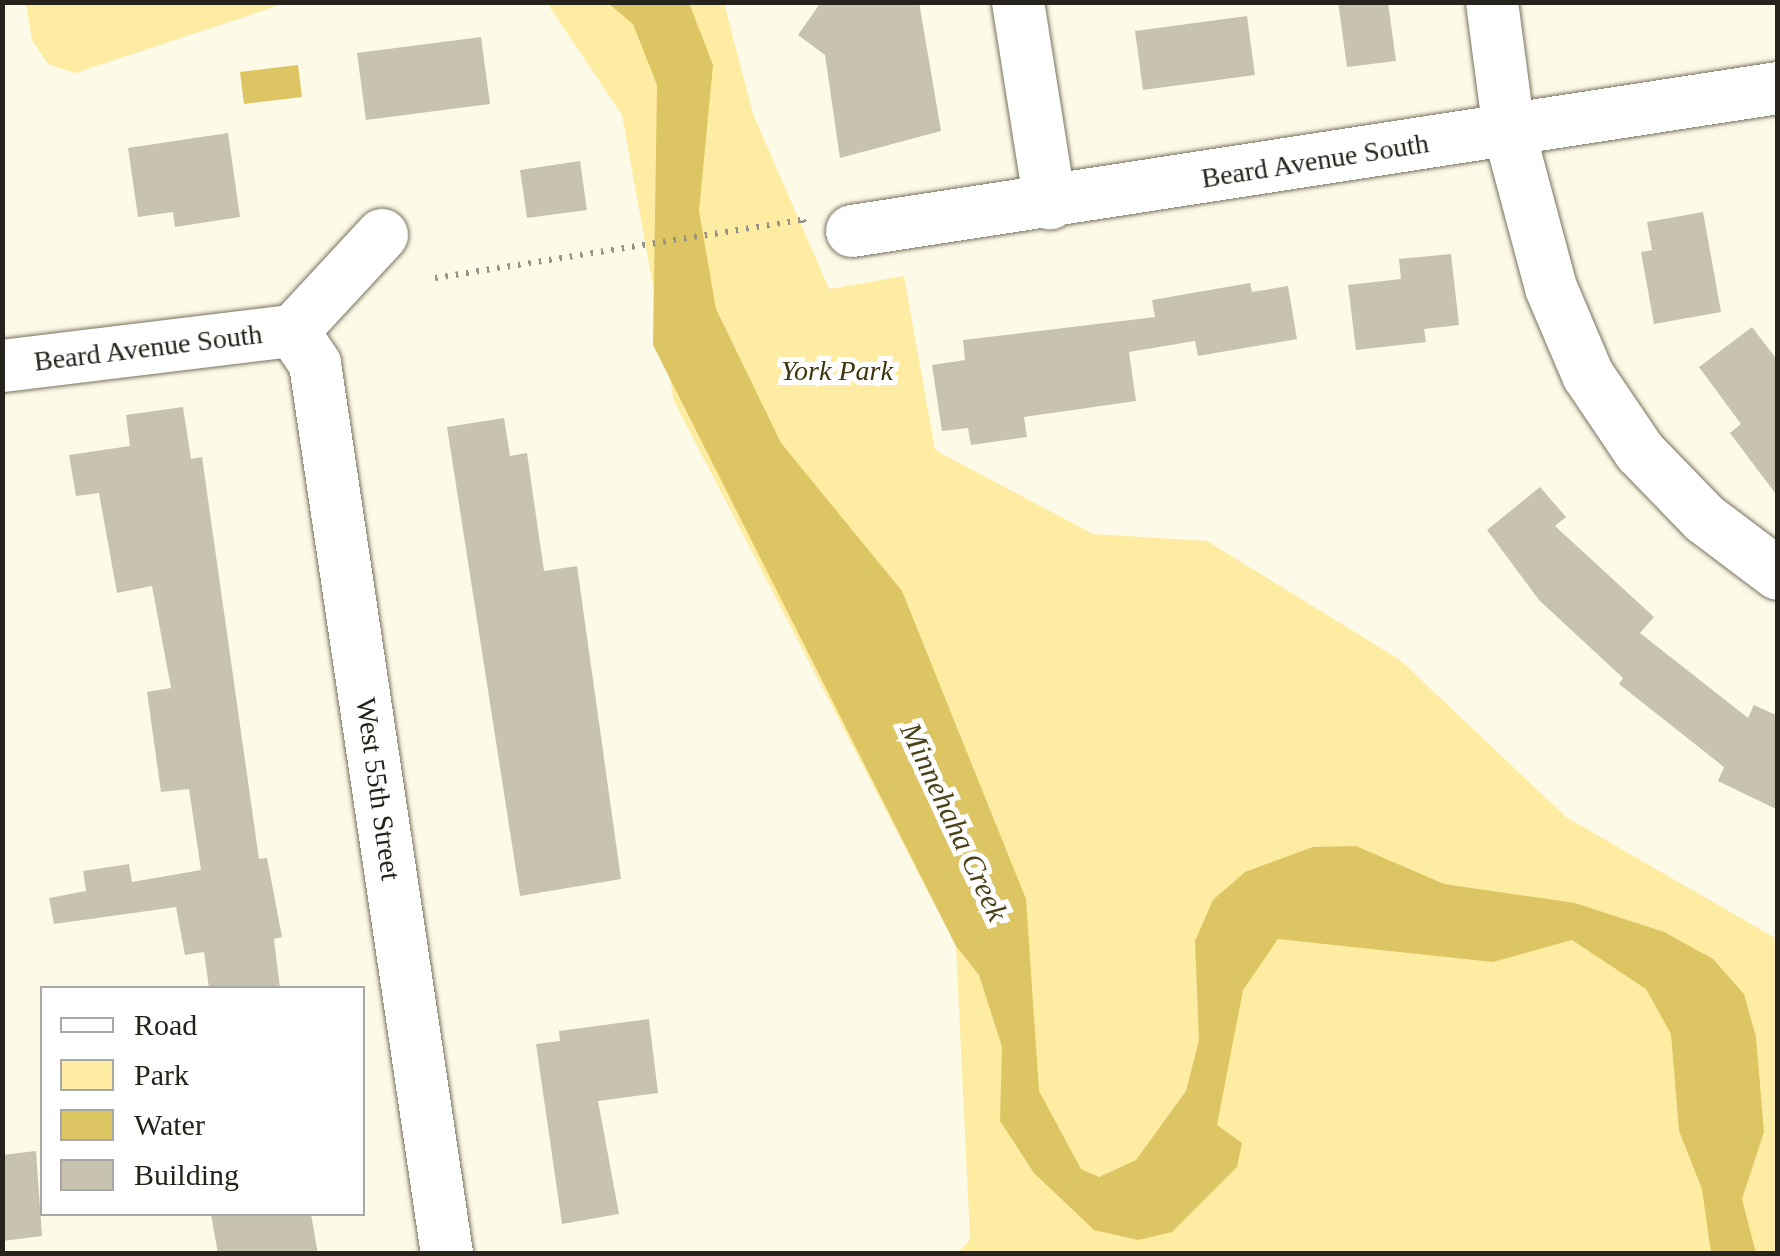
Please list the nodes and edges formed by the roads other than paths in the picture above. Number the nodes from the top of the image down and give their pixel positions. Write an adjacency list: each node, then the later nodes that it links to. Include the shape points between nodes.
1 (1018, 2): 5 (street)
2 (1492, 2): 4 (street)
3 (1778, 88): 4 (street, Beard Avenue South)
4 (1509, 130): 5 (street, Beard Avenue South); 10 (street, via 1551,288 1588,374 1640,452 1705,519)
5 (1050, 203): 6 (street, Beard Avenue South)
6 (852, 231)
7 (382, 235): 8 (street)
8 (293, 332): 9 (street, Beard Avenue South); 11 (street, West 55th Street, via 315,364)
9 (2, 366)
10 (1778, 574)
11 (447, 1254)

